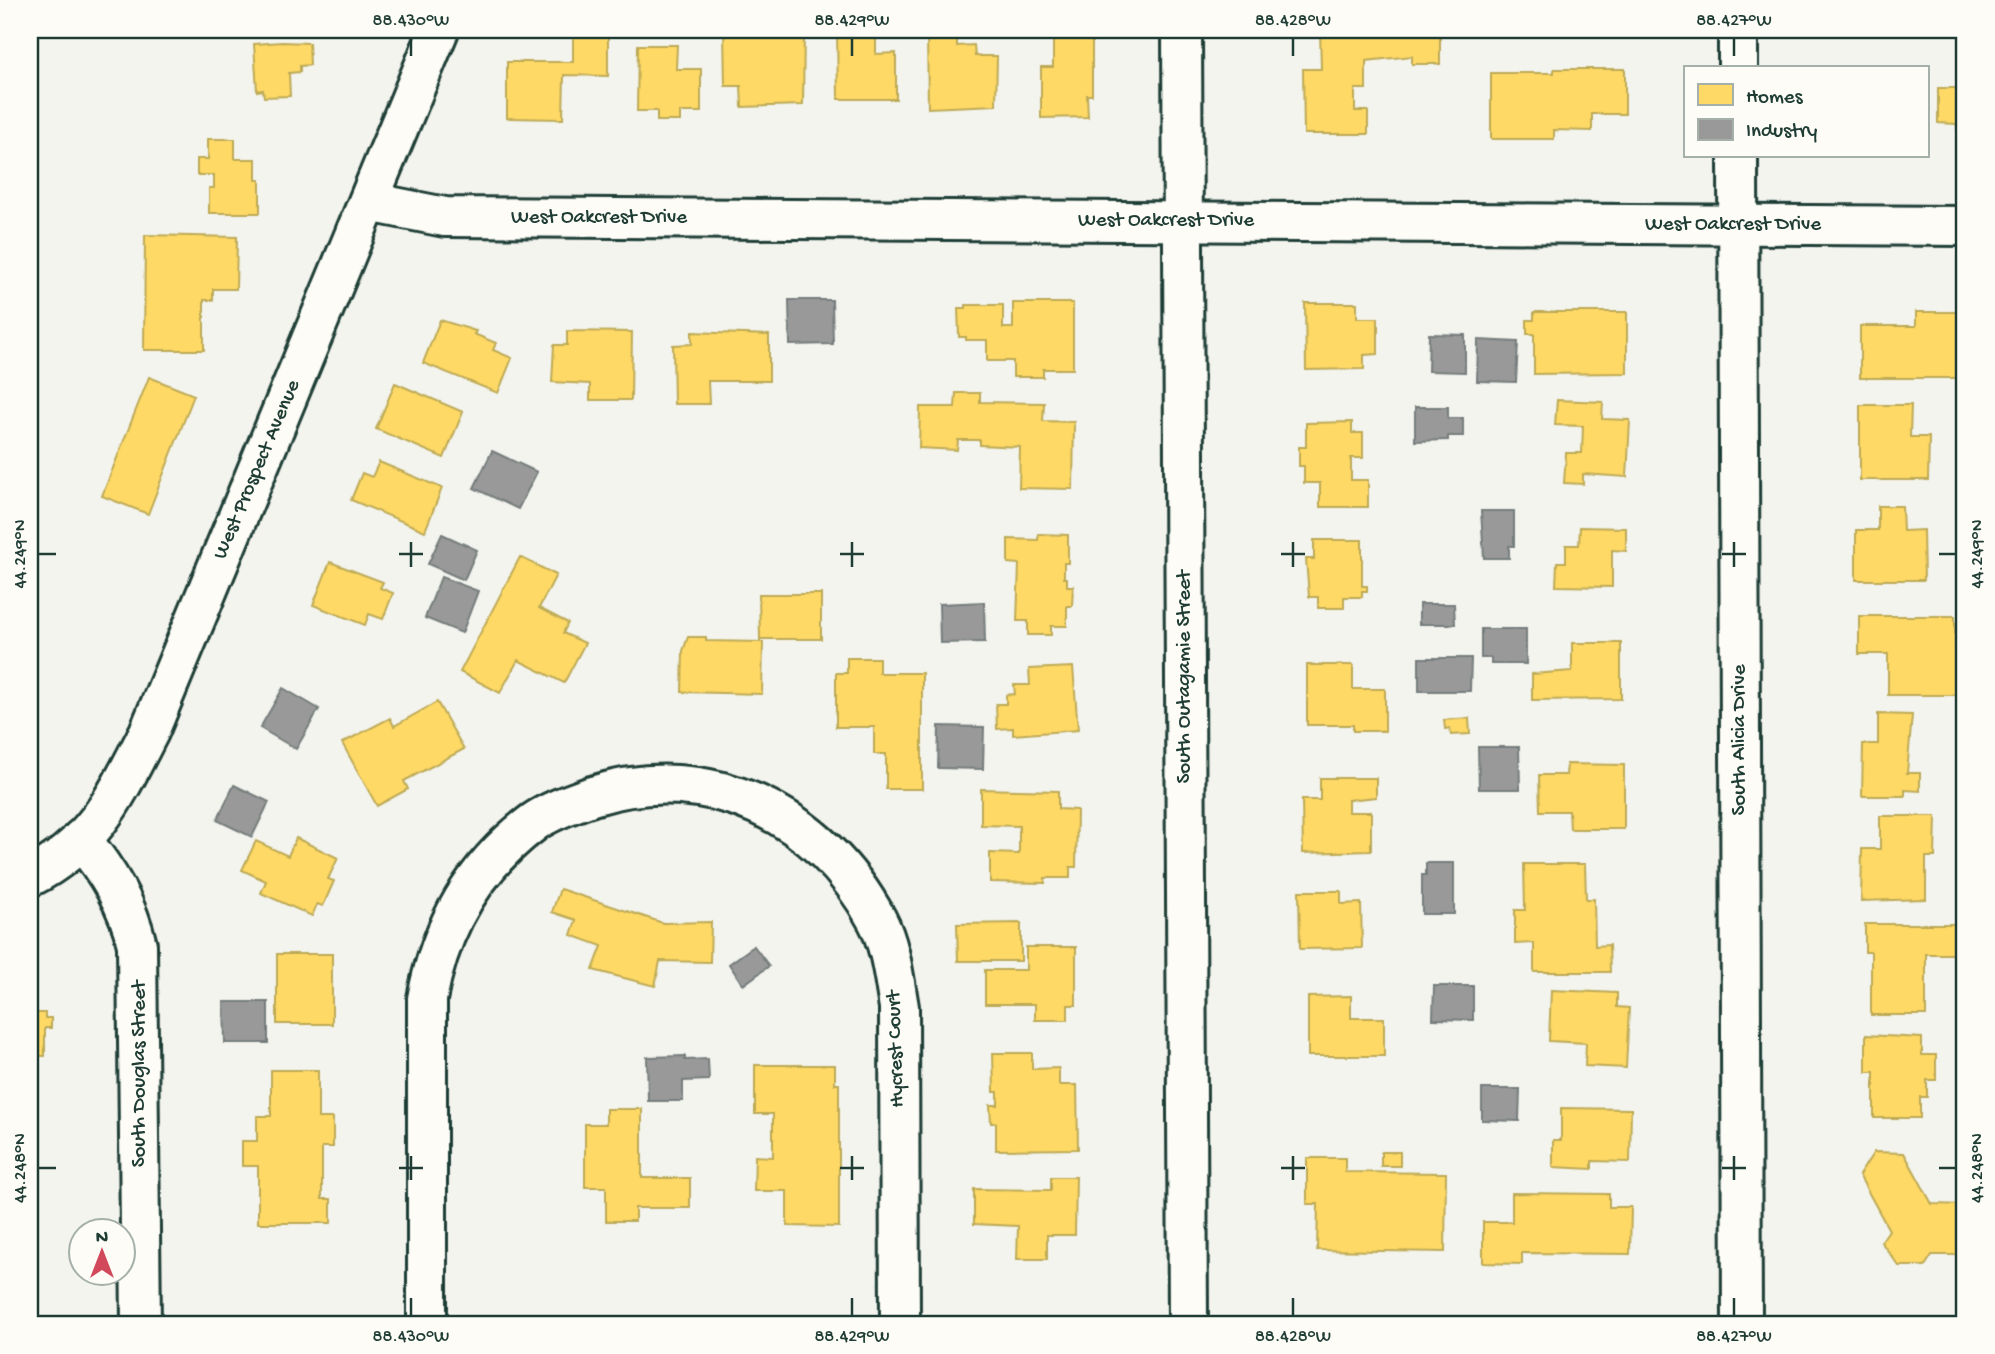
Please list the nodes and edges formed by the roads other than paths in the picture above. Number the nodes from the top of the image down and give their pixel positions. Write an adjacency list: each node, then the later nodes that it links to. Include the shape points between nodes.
1 (439, 30): 6 (street, West Prospect Avenue)
2 (1182, 30): 7 (street, South Outagamie Street)
3 (1738, 30): 4 (street)
4 (1738, 66)
5 (1738, 158): 8 (street, South Alicia Drive)
6 (369, 202): 7 (street, West Oakcrest Drive, via 445,217); 10 (street, West Prospect Avenue, via 149,732 110,808)
7 (1182, 221): 8 (street, West Oakcrest Drive); 15 (street, South Outagamie Street)
8 (1738, 226): 9 (street, West Oakcrest Drive); 16 (street, South Alicia Drive)
9 (1965, 226)
10 (81, 839): 11 (street, West Prospect Avenue); 12 (street, South Douglas Street, via 106,870 125,907 138,954)
11 (30, 877)
12 (141, 1324)
13 (427, 1324): 14 (street, Hycrest Court, via 427,999 445,932 483,870 536,821 582,799 649,785 688,785 726,793 787,819 837,863 878,922 899,1007)
14 (900, 1324)
15 (1188, 1324)
16 (1742, 1324)

